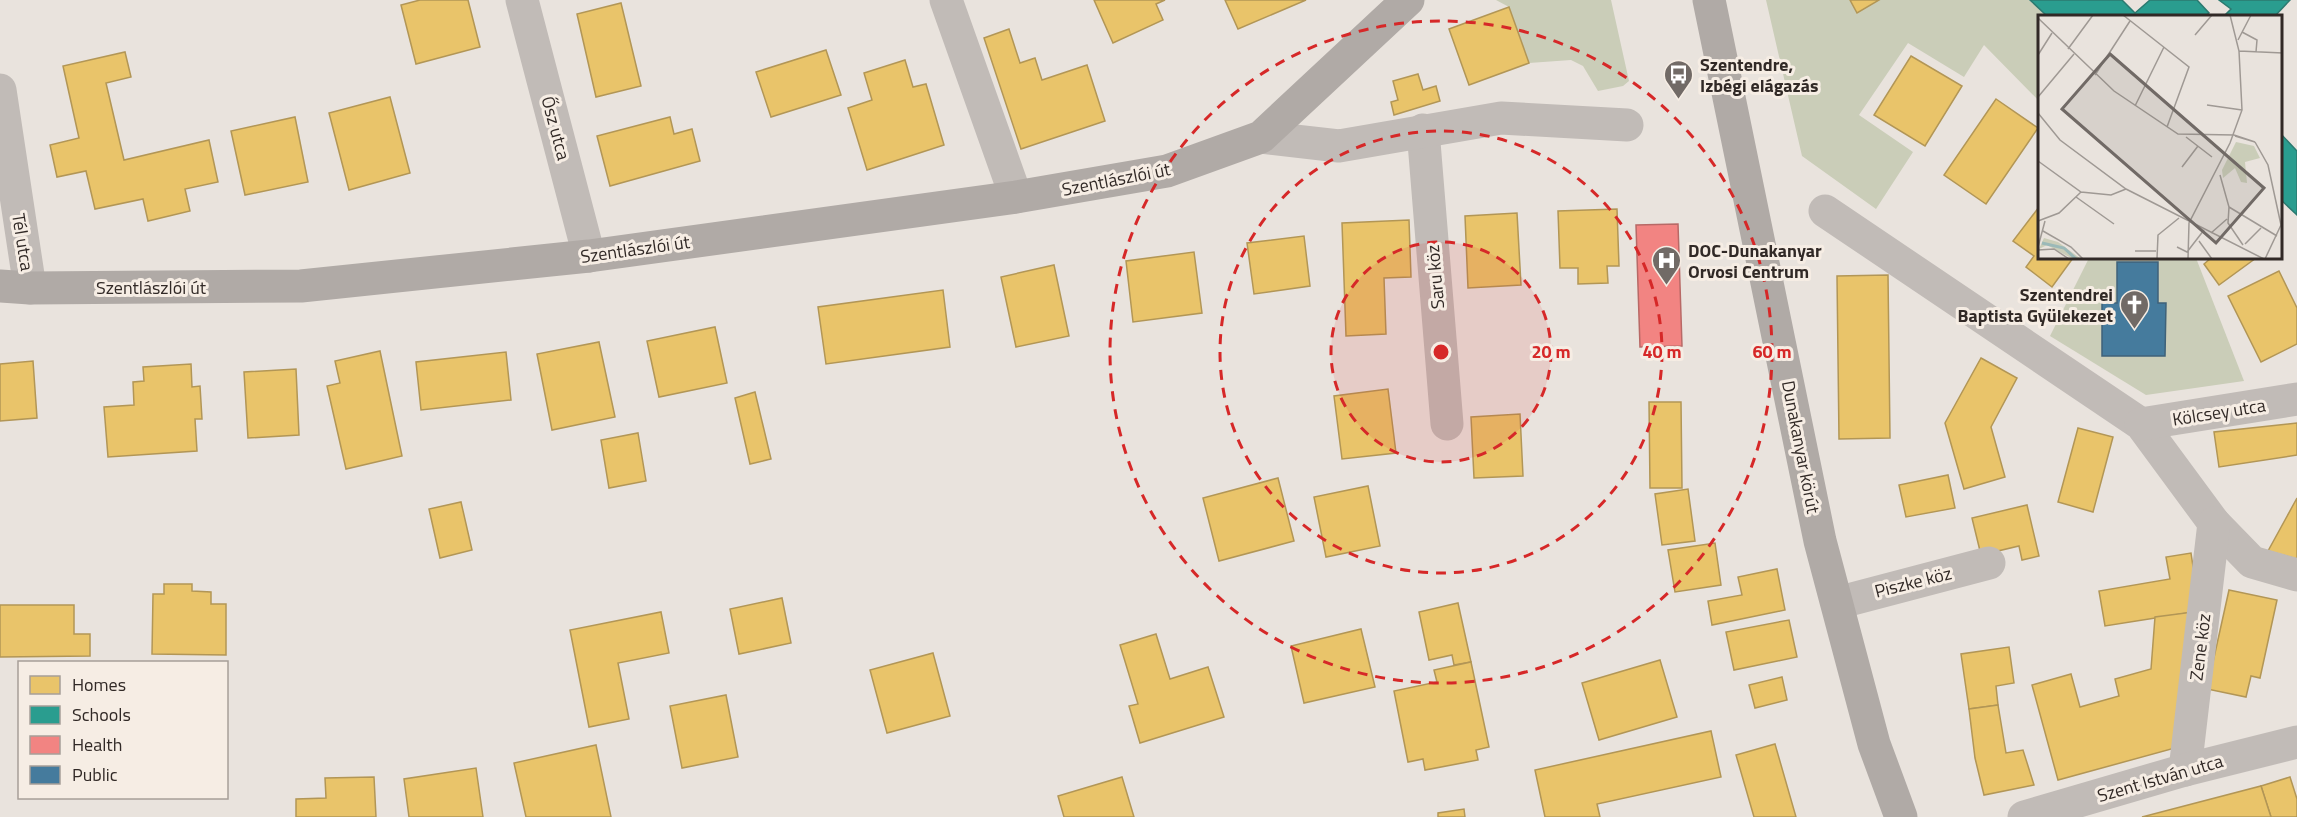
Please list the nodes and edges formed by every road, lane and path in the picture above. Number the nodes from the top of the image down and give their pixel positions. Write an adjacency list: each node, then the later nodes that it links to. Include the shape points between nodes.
1 (522, 0): 11 (street, Ősz utca)
2 (946, 0): 9 (street)
3 (1407, 0): 8 (main road, Szentlászlói út)
4 (1709, 0): 19 (main road, Dunakanyar körút, via 1820,541)
5 (0, 90): 12 (street, Tél utca)
6 (1627, 125): 7 (street, Szentlászlói út, via 1501,118)
7 (1423, 130): 8 (street, Szentlászlói út, via 1339,146); 14 (street, Saru köz)
8 (1260, 137): 9 (main road, Szentlászlói út, via 1167,171)
9 (1016, 197): 11 (main road, Szentlászlói út)
10 (1825, 211): 15 (street)
11 (589, 256): 12 (main road, Szentlászlói út, via 301,286)
12 (15, 287)
13 (2297, 399): 15 (street, Kölcsey utca)
14 (1447, 424)
15 (2141, 424): 16 (street)
16 (2214, 523): 18 (street, via 2252,562); 21 (street, Zene köz)
17 (1989, 563): 19 (street, Piszke köz)
18 (2297, 575)
19 (1837, 603): 23 (main road, Dunakanyar körút, via 1874,744)
20 (2297, 742): 21 (street, Szent István utca)
21 (2185, 770): 22 (street, Szent István utca)
22 (2100, 806): 24 (street, Szent István utca)
23 (1901, 817)
24 (2024, 817)

